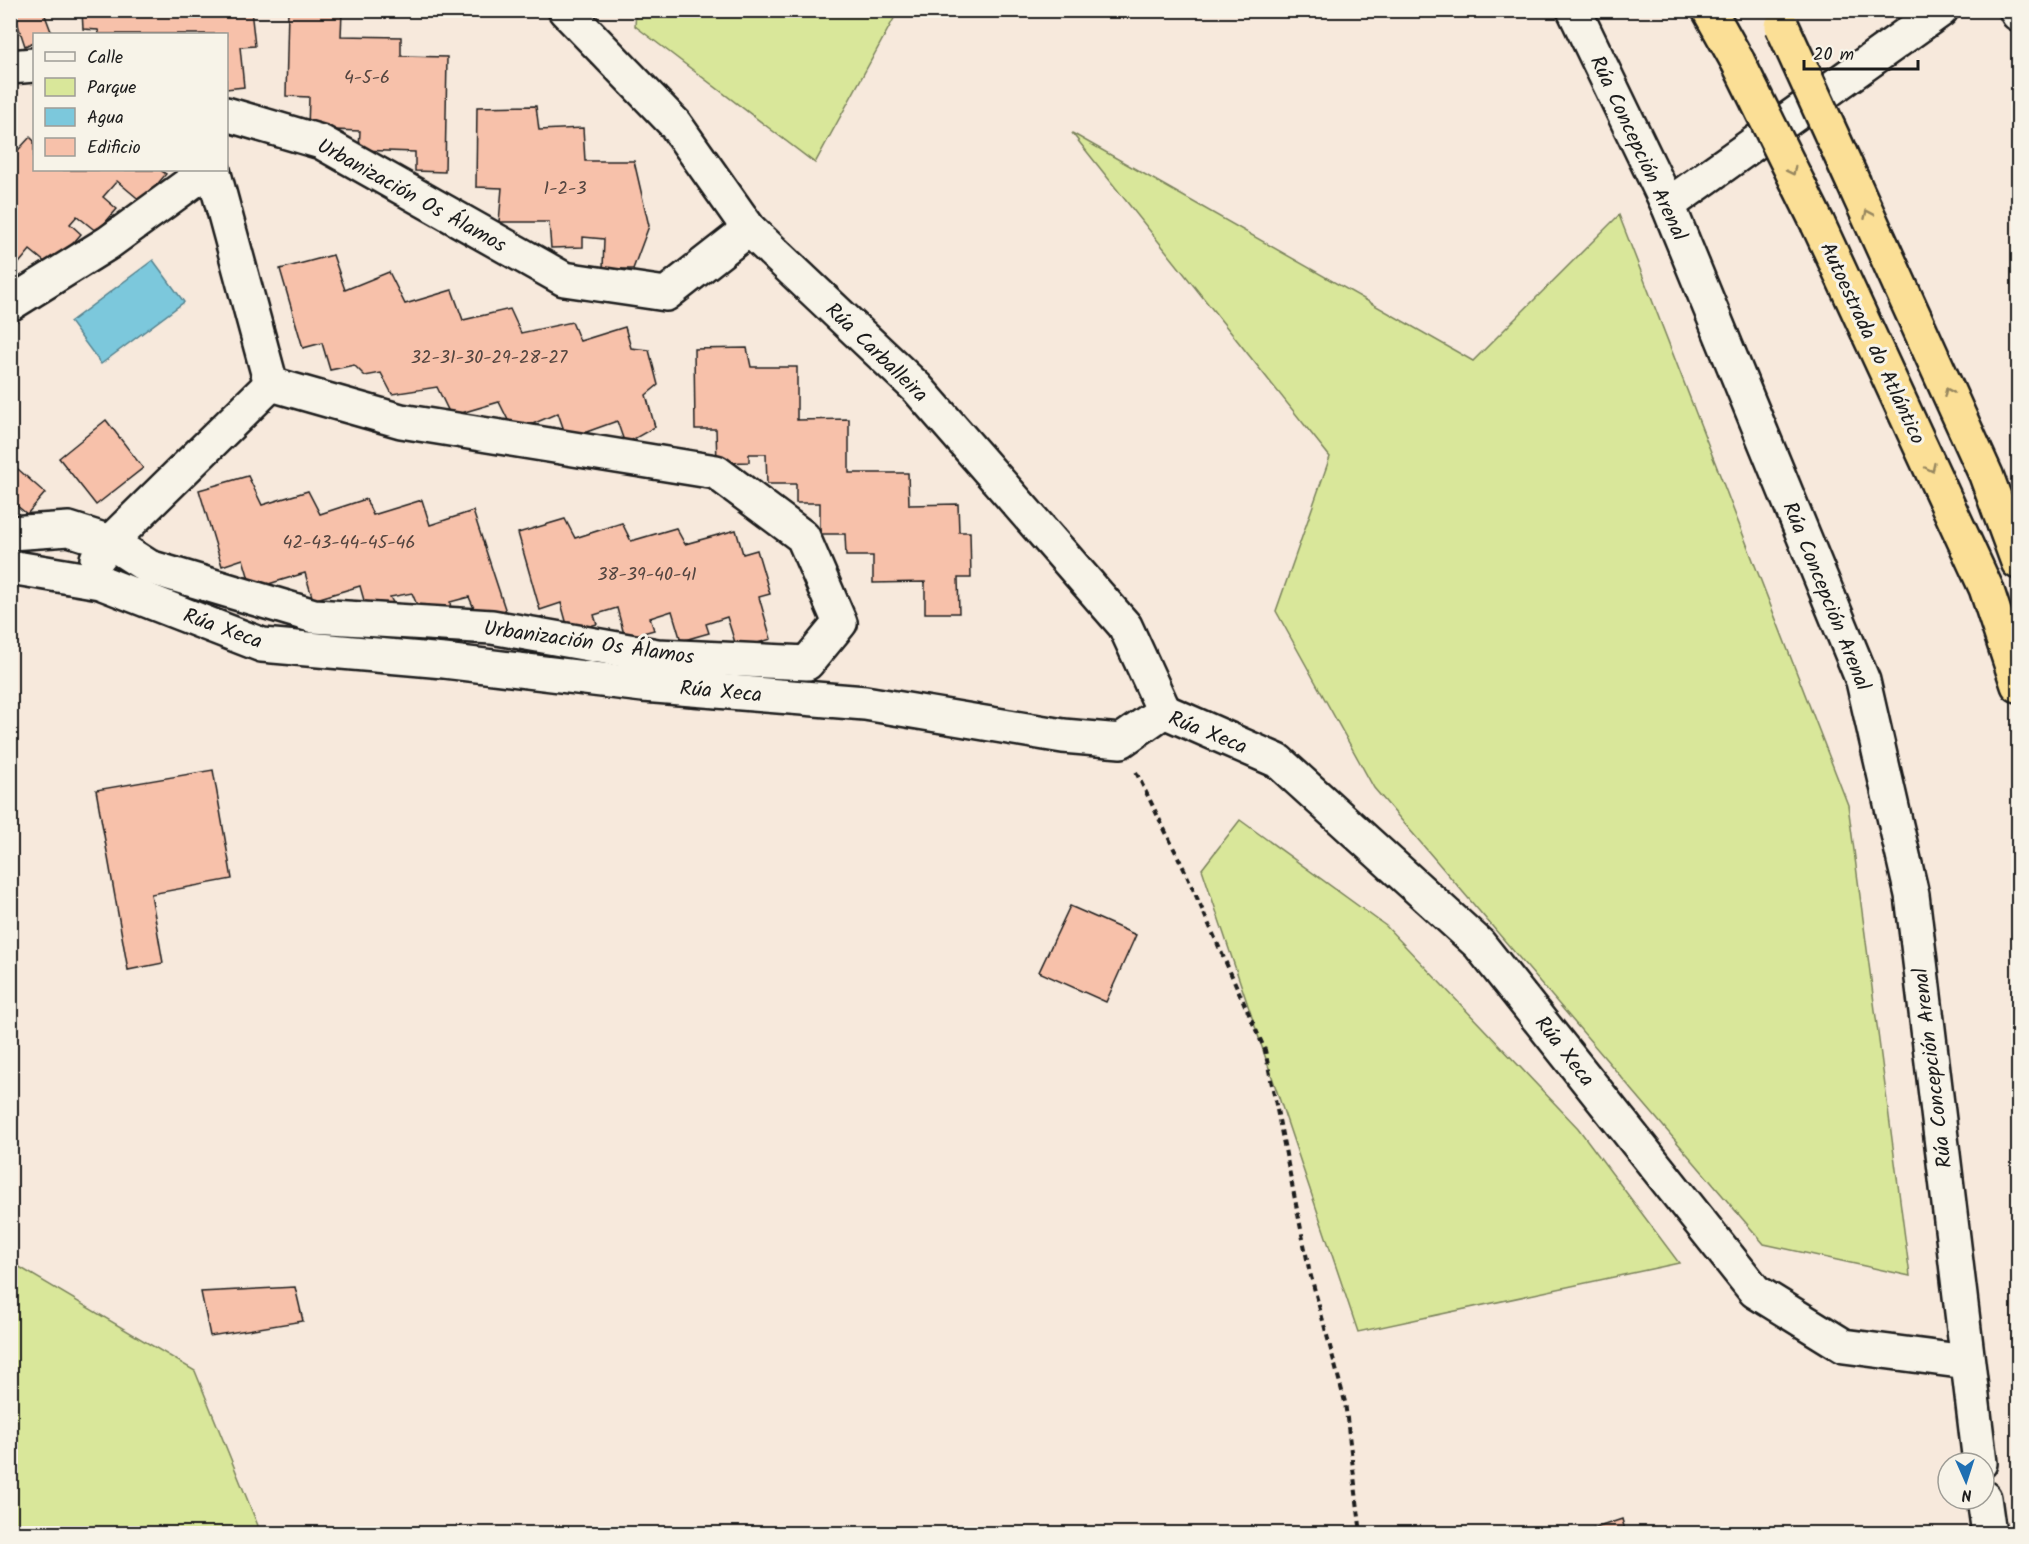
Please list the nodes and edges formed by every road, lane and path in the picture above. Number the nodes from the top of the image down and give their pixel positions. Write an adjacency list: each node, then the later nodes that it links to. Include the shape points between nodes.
1 (565, 10): 12 (street, Rúa Carballeira, via 675,124)
2 (1574, 10): 11 (street, Rúa Concepción Arenal)
3 (1709, 10): 20 (highway, Autoestrada do Atlántico, one-way to 20, bridge, via 1818,224 1986,588)
4 (1941, 10): 11 (street)
5 (1777, 18): 17 (highway, one-way to 5, bridge, via 1986,475)
6 (33, 65): 7 (street)
7 (10, 67)
8 (228, 116): 12 (street, Urbanización Os Álamos, via 321,142 564,279 666,294)
9 (207, 171): 13 (street, via 108,243)
10 (213, 171): 14 (street)
11 (1668, 205): 23 (street, Rúa Concepción Arenal, via 1863,681 1912,895)
12 (749, 229): 21 (street, Rúa Carballeira, via 917,388 1125,626)
13 (10, 304)
14 (272, 384): 16 (street); 16 (street, Urbanización Os Álamos, via 401,421 716,472 803,537 840,623 807,663 657,656 492,627 314,616 149,567)
15 (10, 533): 16 (street, Urbanización Os Álamos, via 69,529)
16 (110, 542): 19 (street)
17 (2019, 562)
18 (10, 567): 19 (street, Rúa Xeca)
19 (82, 579): 22 (street, Rúa Xeca, via 100,582 262,645 444,661 643,685 866,703 1063,736)
20 (2019, 685)
21 (1164, 711): 22 (street, Rúa Xeca); 23 (street, Rúa Xeca, via 1278,761 1479,944 1755,1291 1844,1346)
22 (1121, 741): 26 (path, via 1185,871 1265,1050 1309,1269 1345,1402)
23 (1967, 1362): 24 (street)
24 (1978, 1451)
25 (1986, 1511): 27 (street)
26 (1361, 1533)
27 (1989, 1533)

